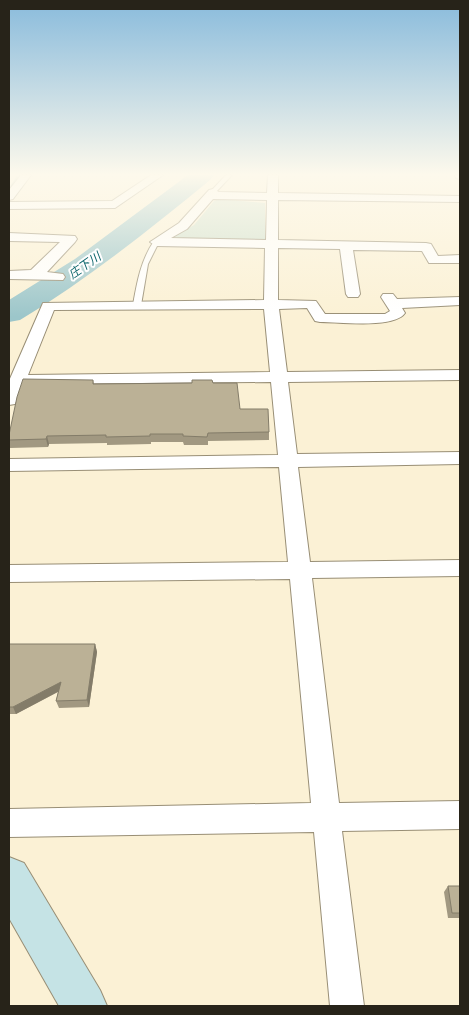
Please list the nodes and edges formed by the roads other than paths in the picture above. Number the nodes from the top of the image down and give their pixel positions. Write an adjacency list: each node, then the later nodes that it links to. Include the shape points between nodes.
1 (187, 222): 4 (street)
2 (272, 222): 5 (street)
3 (9, 237): 8 (street, via 71,239)
4 (156, 242): 5 (street); 14 (lane, via 146,260)
5 (272, 245): 6 (street); 13 (street)
6 (346, 246): 7 (street, via 426,247 434,260); 11 (street)
7 (460, 259)
8 (34, 274): 9 (street); 10 (street)
9 (9, 275)
10 (58, 277)
11 (353, 294)
12 (460, 301): 13 (street, via 390,300 398,313 387,318 320,318 311,304)
13 (271, 304): 14 (street); 18 (street)
14 (137, 305): 16 (street, via 48,306)
15 (9, 357): 16 (street)
16 (27, 357): 19 (street)
17 (460, 375): 18 (street)
18 (278, 377): 19 (street); 22 (street)
19 (17, 380): 20 (street)
20 (9, 400)
21 (460, 458): 22 (street)
22 (287, 460): 23 (street); 25 (street)
23 (9, 465)
24 (460, 568): 25 (street)
25 (299, 571): 26 (street); 28 (street)
26 (9, 574)
27 (460, 815): 28 (street)
28 (326, 819): 29 (street); 32 (street)
29 (9, 823)
30 (9, 878): 31 (street)
31 (84, 1006)
32 (346, 1006)

